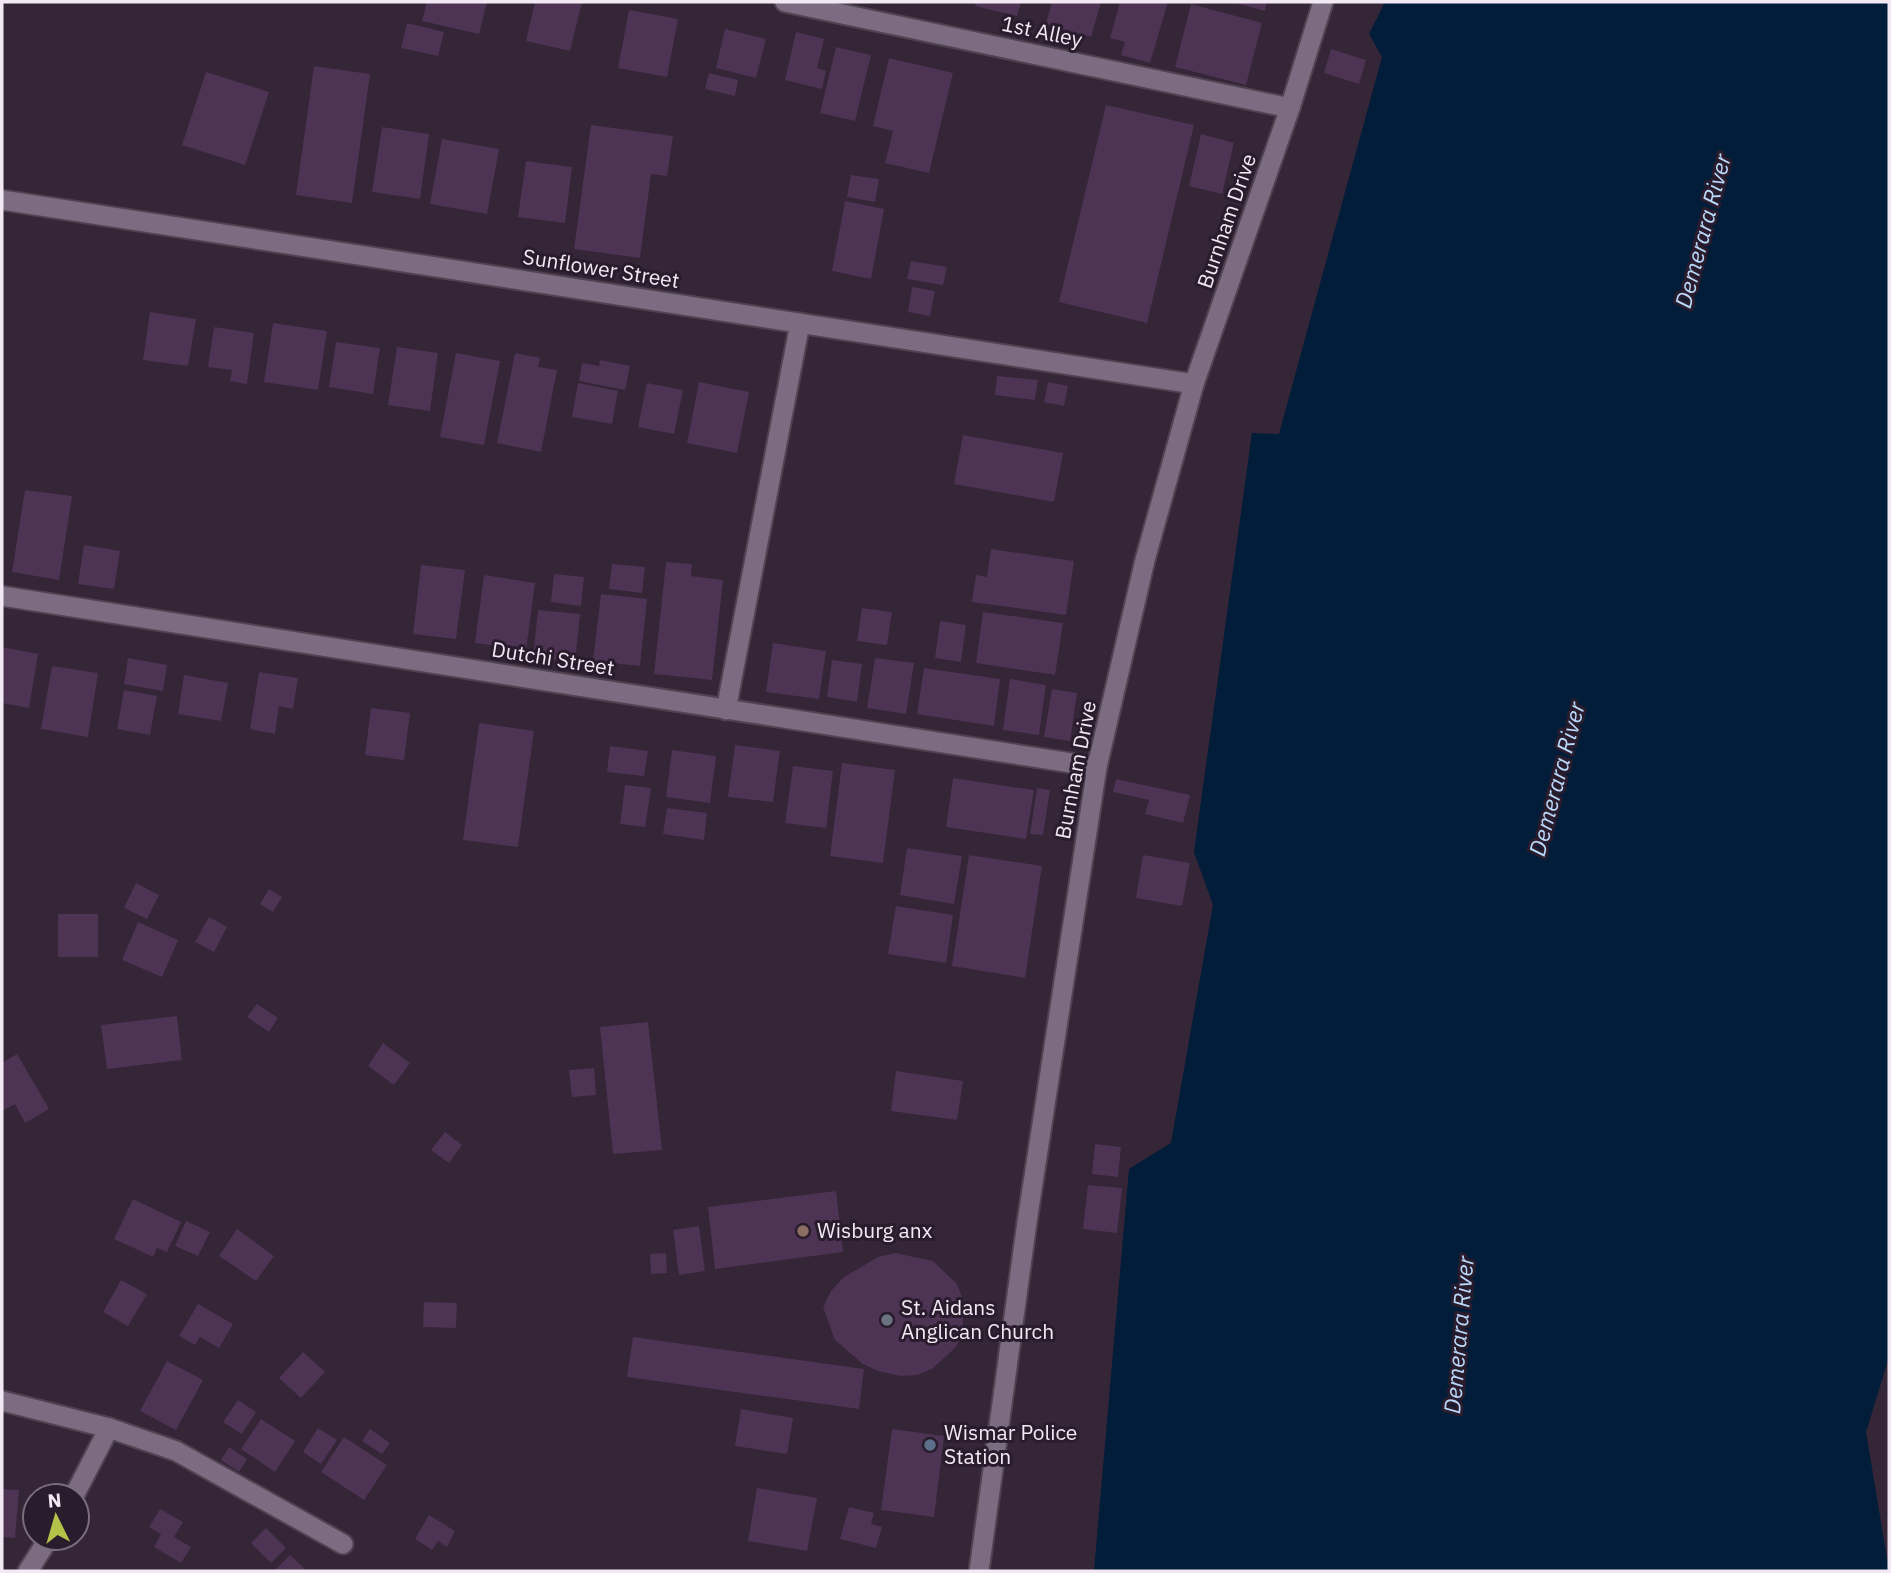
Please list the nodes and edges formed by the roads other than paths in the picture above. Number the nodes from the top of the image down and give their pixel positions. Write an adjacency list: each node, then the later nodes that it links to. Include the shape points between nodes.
1 (785, 2): 3 (street, 1st Alley)
2 (1323, 2): 3 (street, Burnham Drive)
3 (1290, 108): 6 (street, Burnham Drive)
4 (2, 200): 5 (street, Sunflower Street)
5 (800, 323): 6 (street, Sunflower Street); 8 (street)
6 (1194, 384): 9 (street, Burnham Drive, via 1145,560)
7 (2, 596): 8 (street, Dutchi Street)
8 (726, 710): 9 (street, Dutchi Street)
9 (1097, 767): 16 (street, Burnham Drive)
10 (2, 1401): 11 (street)
11 (109, 1428): 12 (street); 13 (street, via 176,1451)
12 (81, 1482)
13 (343, 1544)
14 (40, 1552): 15 (street)
15 (28, 1571)
16 (979, 1571)

